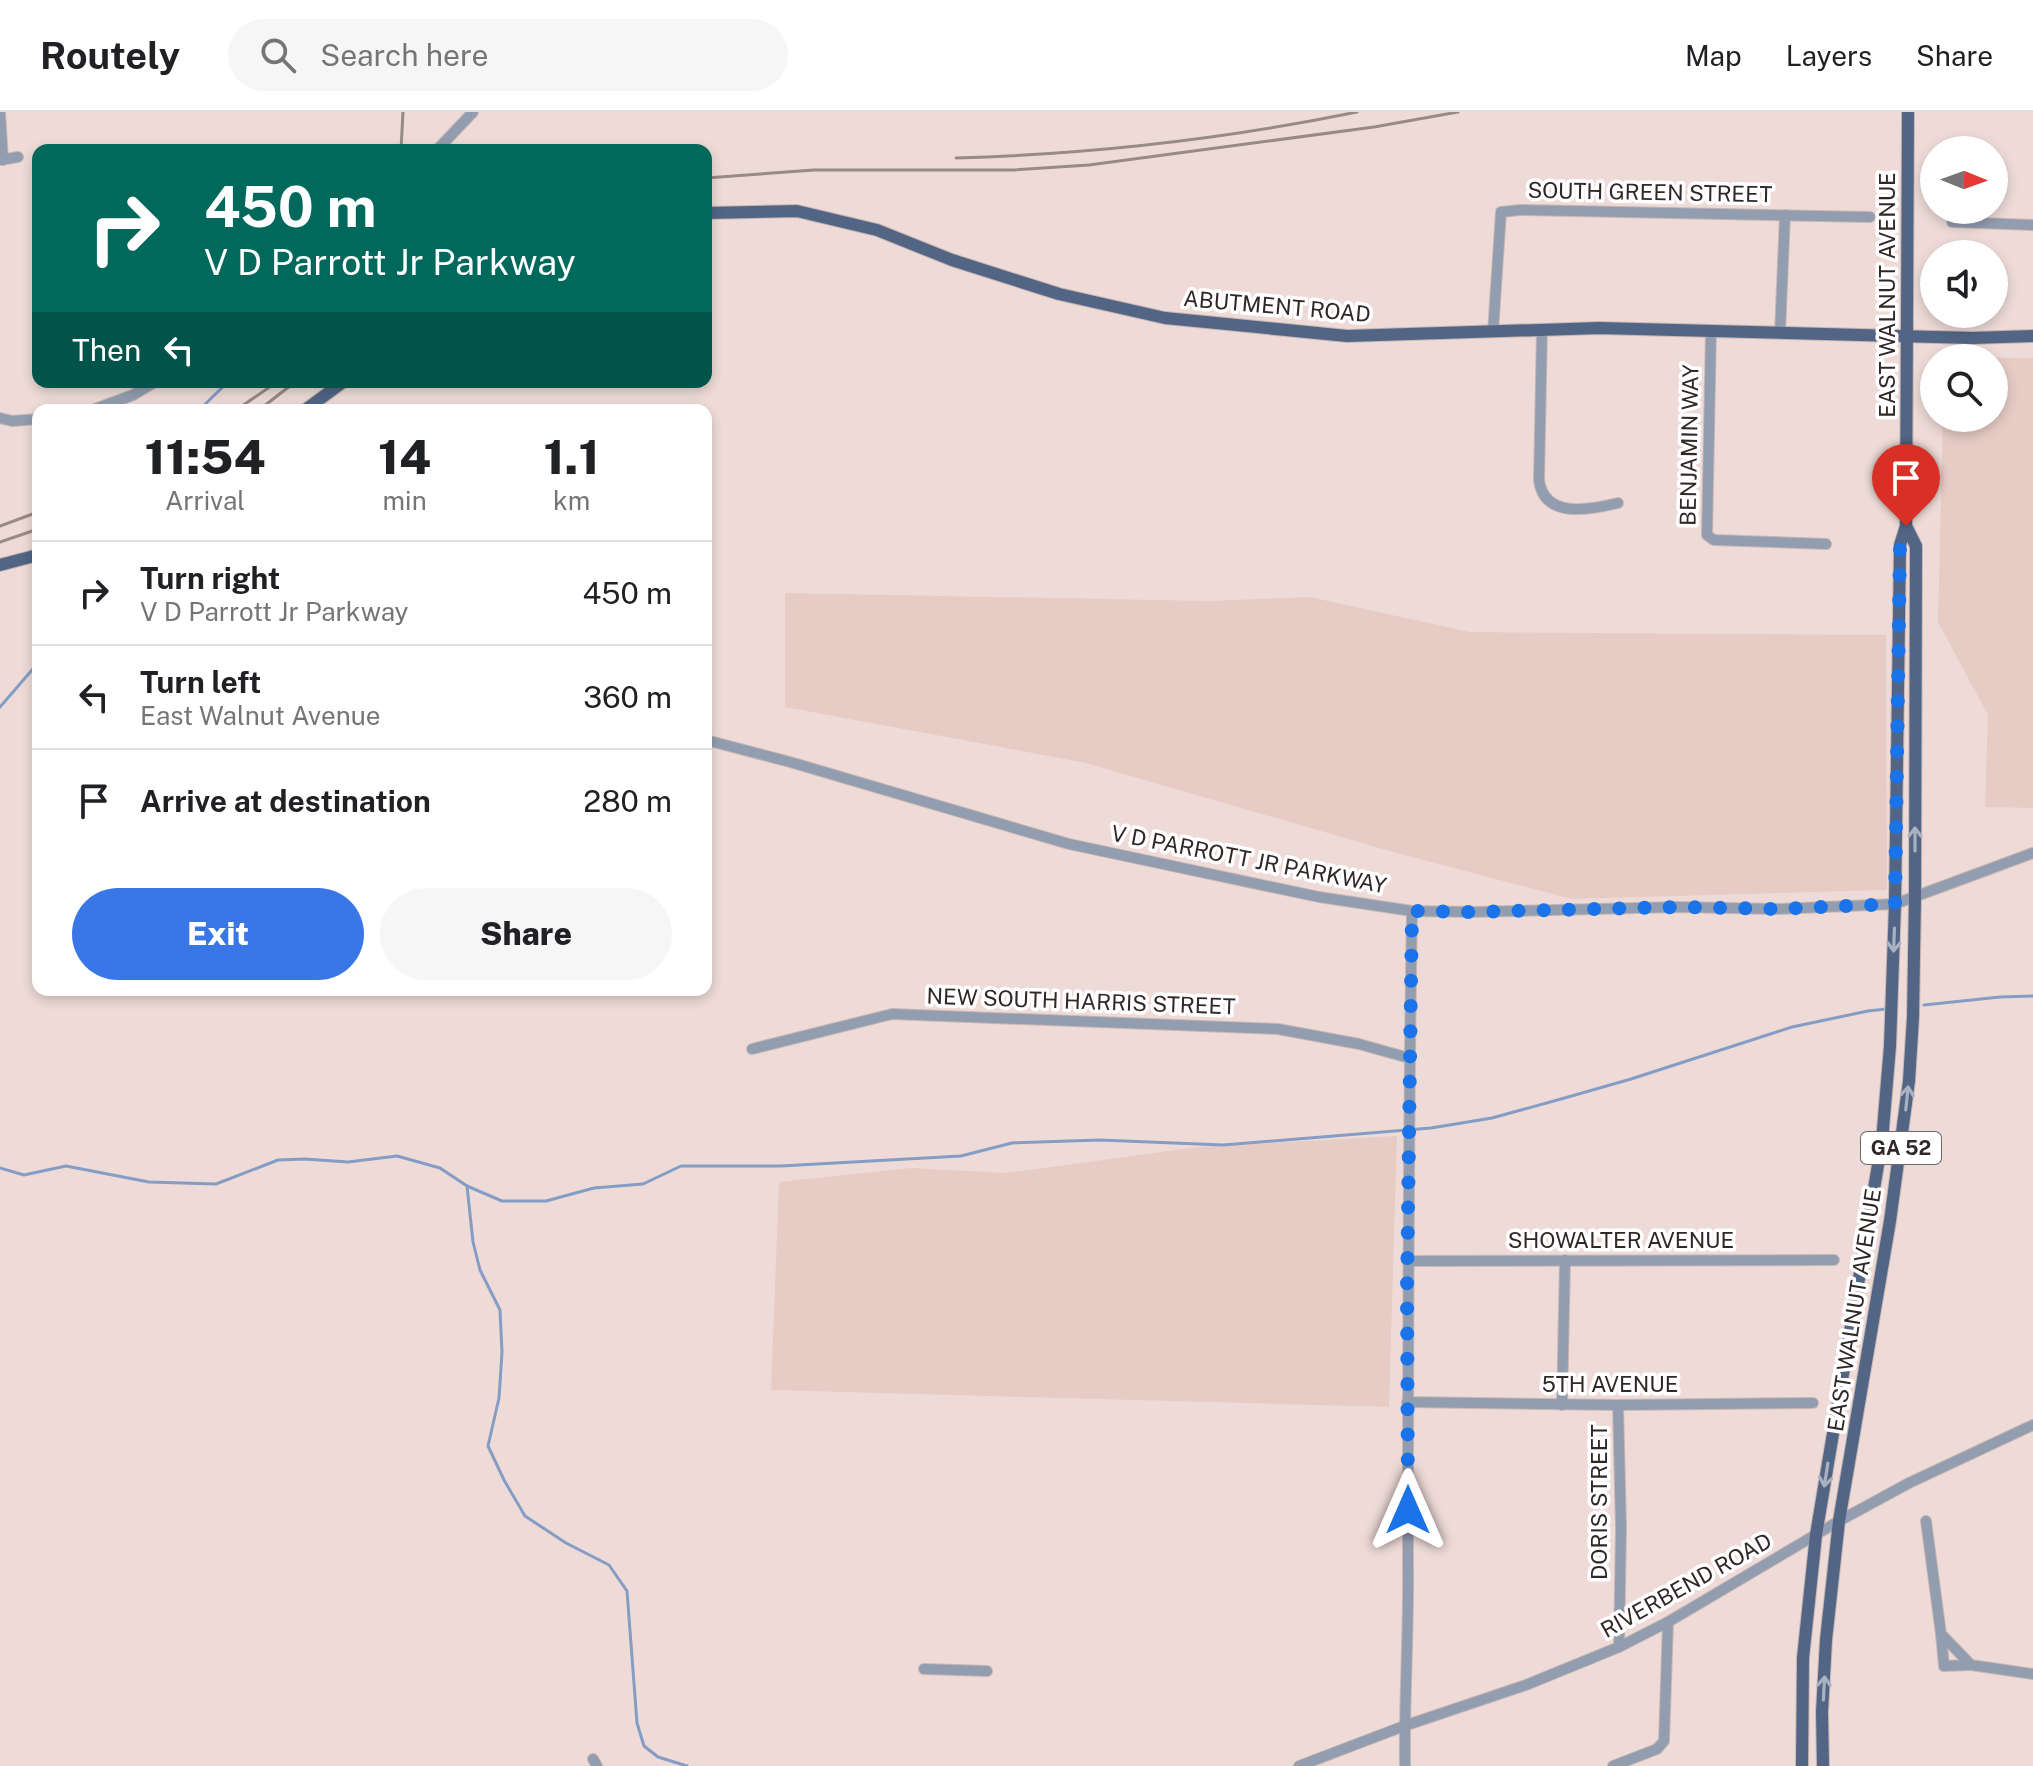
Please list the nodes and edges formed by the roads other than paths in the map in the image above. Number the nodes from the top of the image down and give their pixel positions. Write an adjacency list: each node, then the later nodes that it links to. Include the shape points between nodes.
1 (0, 112): 6 (street)
2 (473, 112): 4 (street)
3 (1908, 112): 16 (main road, EAST WALNUT AVENUE / GA 52)
4 (443, 144)
5 (18, 157): 6 (street)
6 (1, 160)
7 (712, 213): 14 (main road, ABUTMENT ROAD, via 797,211 877,230 1059,294 1165,318 1347,336)
8 (1785, 215): 9 (street, SOUTH GREEN STREET); 14 (street, SOUTH GREEN STREET, via 1501,212); 15 (street)
9 (1870, 217)
10 (2006, 224): 11 (street)
11 (2033, 225)
12 (1542, 329): 13 (main road, ABUTMENT ROAD); 14 (main road, ABUTMENT ROAD); 24 (street, via 1542,494 1559,507)
13 (1711, 330): 15 (main road, ABUTMENT ROAD); 26 (street, BENJAMIN WAY, via 1707,535 1714,540)
14 (1493, 332)
15 (1780, 333): 16 (main road, ABUTMENT ROAD)
16 (1908, 336): 17 (main road, ABUTMENT ROAD); 25 (main road, EAST WALNUT AVENUE / GA 52)
17 (2033, 336)
18 (145, 388): 20 (street)
19 (335, 388): 21 (main road)
20 (108, 404)
21 (313, 404)
22 (0, 418): 23 (street)
23 (32, 419)
24 (1618, 503)
25 (1906, 526): 31 (main road, EAST WALNUT AVENUE / GA 52, one-way to 25, via 1916,546); 32 (main road, EAST WALNUT AVENUE / GA 52, via 1900,545)
26 (1826, 544)
27 (32, 557): 28 (main road)
28 (0, 565)
29 (712, 742): 33 (street, V D PARROTT JR PARKWAY, via 1069,844 1319,897)
30 (2033, 853): 31 (street, V D PARROTT JR PARKWAY)
31 (1915, 897): 32 (street, V D PARROTT JR PARKWAY); 44 (main road, EAST WALNUT AVENUE / GA 52, one-way to 31, via 1905,1120)
32 (1895, 904): 33 (street, V D PARROTT JR PARKWAY); 46 (main road, EAST WALNUT AVENUE / GA 52, one-way to 46, via 1882,1141)
33 (1412, 911): 35 (street)
34 (752, 1049): 35 (street, NEW SOUTH HARRIS STREET, via 892,1014 1278,1029)
35 (1409, 1058): 38 (street)
36 (1565, 1260): 37 (street, SHOWALTER AVENUE); 38 (street, SHOWALTER AVENUE); 41 (street)
37 (1834, 1260)
38 (1407, 1261): 39 (street)
39 (1407, 1402): 41 (street, 5TH AVENUE); 56 (street)
40 (1813, 1403): 42 (street, 5TH AVENUE)
41 (1562, 1405): 42 (street, 5TH AVENUE)
42 (1618, 1405): 49 (street, DORIS STREET)
43 (2033, 1425): 44 (street, RIVERBEND ROAD)
44 (1839, 1521): 46 (street, RIVERBEND ROAD); 61 (main road, EAST WALNUT AVENUE / GA 52, one-way to 44, via 1826,1640)
45 (1926, 1521): 48 (street)
46 (1816, 1535): 47 (street, RIVERBEND ROAD); 60 (main road, EAST WALNUT AVENUE / GA 52, via 1803,1658)
47 (1668, 1622): 49 (street, RIVERBEND ROAD); 59 (street, via 1664,1741 1657,1749)
48 (1941, 1634): 50 (street); 52 (street)
49 (1619, 1647): 56 (street, RIVERBEND ROAD)
50 (1958, 1651): 51 (street); 52 (street)
51 (1971, 1665): 52 (street); 55 (street)
52 (1944, 1666)
53 (924, 1669): 54 (street)
54 (987, 1671)
55 (2033, 1674)
56 (1404, 1726): 57 (street, RIVERBEND ROAD); 58 (street)
57 (1299, 1766)
58 (1405, 1766)
59 (1613, 1766)
60 (1802, 1766)
61 (1823, 1766)

